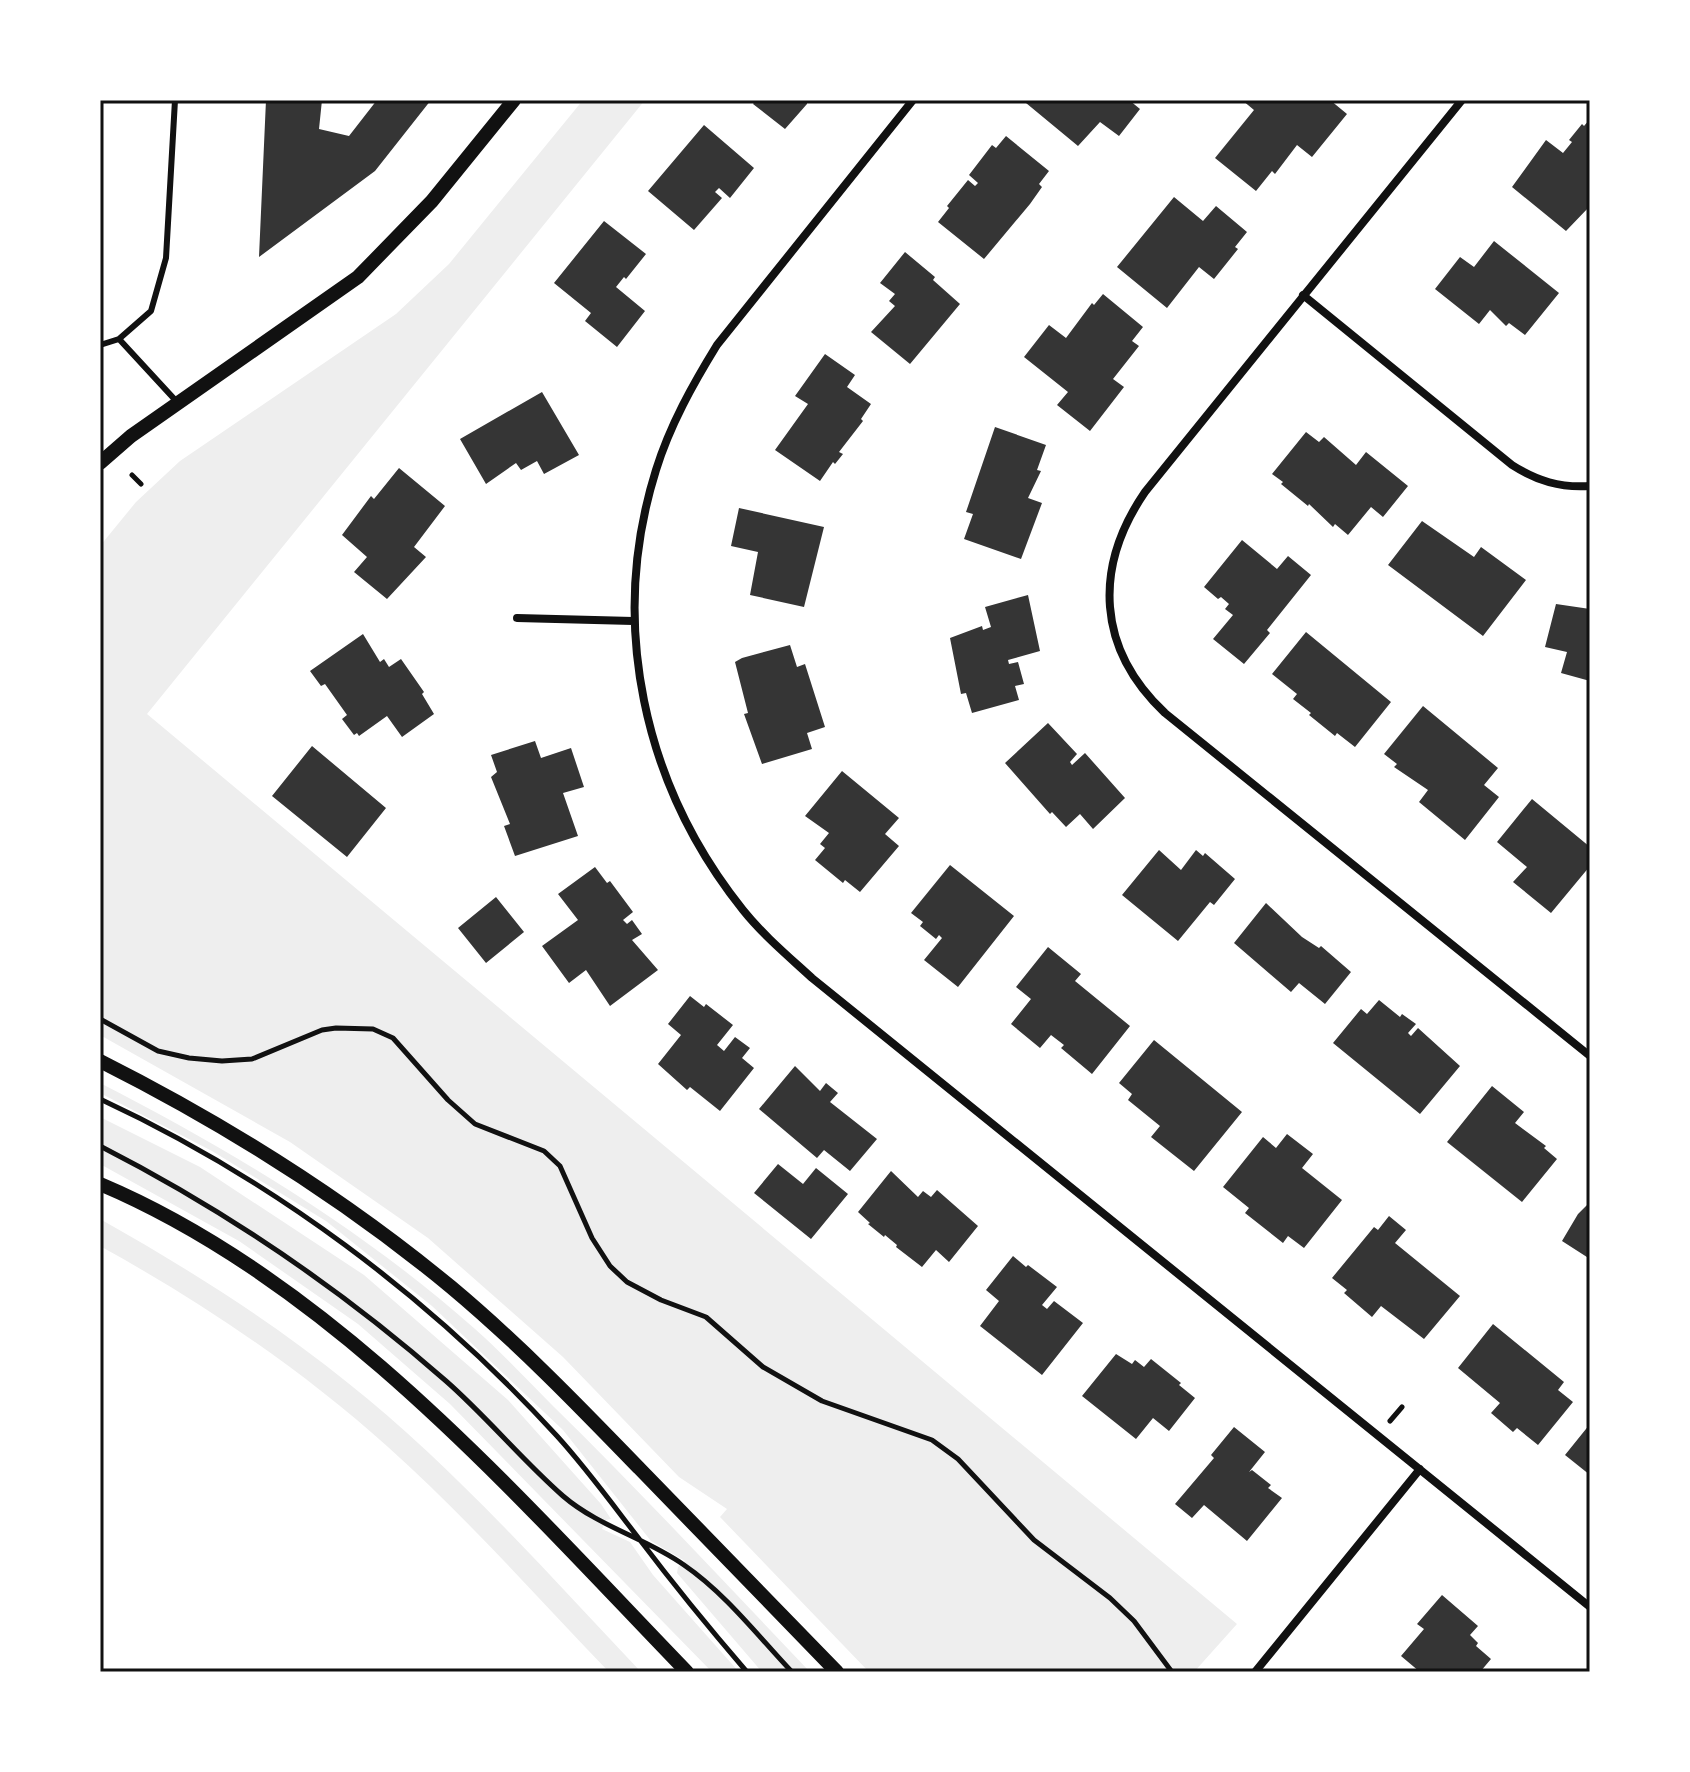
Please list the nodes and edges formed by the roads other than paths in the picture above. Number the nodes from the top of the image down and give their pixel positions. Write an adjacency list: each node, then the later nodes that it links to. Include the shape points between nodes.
1 (175, 100): 6 (lane, via 166,258 151,311)
2 (514, 100): 8 (street, via 432,201 358,277)
3 (913, 100): 12 (street, via 746,306 692,385 646,507 633,584)
4 (1462, 100): 5 (street)
5 (1303, 295): 10 (street, via 1512,465 1553,485); 13 (street, via 1130,514 1112,563 1115,639 1135,680 1165,713)
6 (119, 339): 7 (lane); 8 (lane)
7 (100, 345)
8 (178, 403): 9 (street)
9 (100, 463)
10 (1590, 486)
11 (517, 618): 12 (street)
12 (633, 621): 16 (street, via 645,706 671,792 717,876 745,912 812,978)
13 (1590, 1056)
14 (100, 1061): 19 (street, via 293,1170 450,1286 540,1367)
15 (100, 1184): 18 (street, via 136,1199 244,1264 369,1357 462,1440)
16 (1420, 1469): 17 (street); 20 (street)
17 (1590, 1607)
18 (687, 1672)
19 (837, 1672)
20 (1255, 1672)

